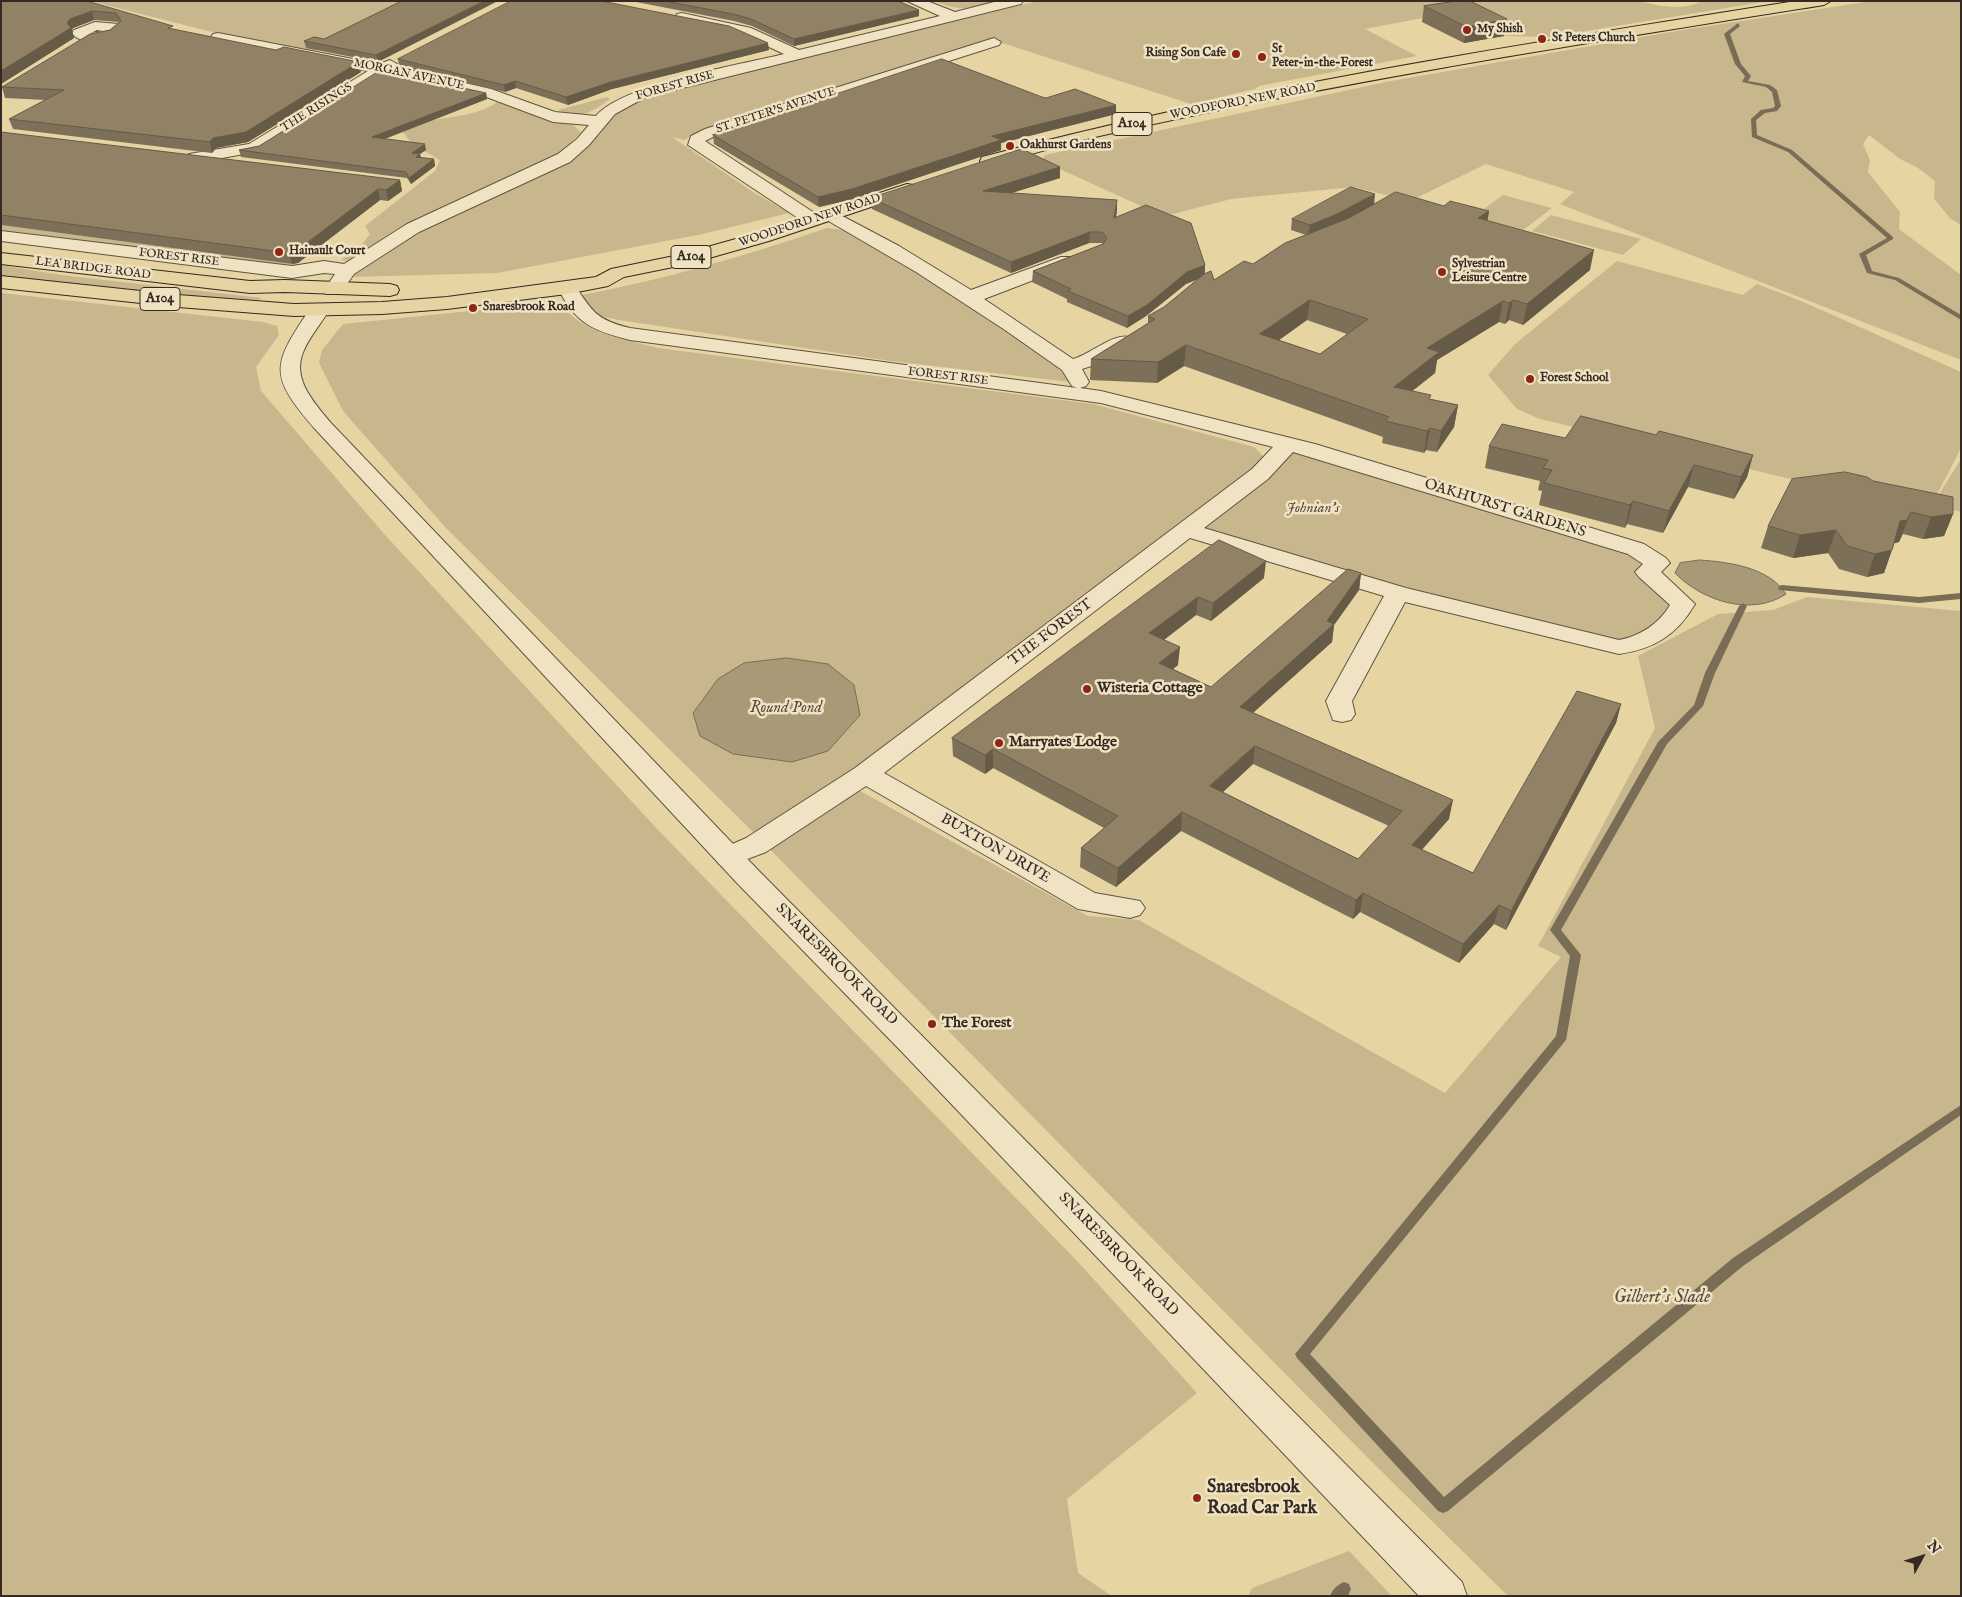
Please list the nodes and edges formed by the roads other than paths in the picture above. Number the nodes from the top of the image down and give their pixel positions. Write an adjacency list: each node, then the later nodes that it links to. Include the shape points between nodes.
1 (914, 1): 5 (street)
2 (1016, 1): 5 (street, FOREST RISE)
3 (1824, 1): 17 (main road, WOODFORD NEW ROAD / A104, via 1565,42 1291,92 1084,135)
4 (665, 14): 10 (street, via 746,30)
5 (952, 16): 10 (street, FOREST RISE)
6 (218, 36): 12 (street, MORGAN AVENUE)
7 (89, 37): 9 (street)
8 (994, 42): 20 (street, ST. PETER'S AVENUE, via 697,138 696,145)
9 (73, 47)
10 (795, 54): 13 (street, FOREST RISE, via 642,94 623,102)
11 (408, 55): 12 (street, THE RISINGS)
12 (381, 68): 13 (street, MORGAN AVENUE, via 486,92 553,117); 14 (street, THE RISINGS)
13 (598, 121): 24 (street, FOREST RISE, via 583,142 564,158 413,228)
14 (254, 148): 16 (street, THE RISINGS); 16 (street, via 257,165)
15 (176, 156): 16 (street)
16 (195, 158)
17 (975, 166)
18 (922, 184): 19 (main road, WOODFORD NEW ROAD / A104)
19 (831, 215): 20 (main road, WOODFORD NEW ROAD / A104); 28 (street)
20 (813, 220): 25 (main road, WOODFORD NEW ROAD / A104, via 726,248)
21 (5, 239): 24 (street, FOREST RISE, via 292,272 324,267)
22 (1088, 252): 28 (street)
23 (1, 258): 29 (main road, LEA BRIDGE ROAD / A104)
24 (346, 270): 29 (street, FOREST RISE)
25 (618, 274): 27 (main road, WOODFORD NEW ROAD / A104, via 601,282); 29 (main road, WOODFORD NEW ROAD / A104, via 598,272 487,286 380,290)
26 (1, 282): 29 (main road, LEA BRIDGE ROAD / A104, via 178,301)
27 (567, 288): 29 (main road, WOODFORD NEW ROAD / A104, via 447,303); 32 (street, FOREST RISE, via 578,309 591,320 630,334)
28 (970, 297): 31 (street)
29 (326, 299): 38 (street, SNARESBROOK ROAD, via 290,359 289,376 298,397)
30 (1139, 331): 31 (street, via 1094,358)
31 (1070, 366): 32 (street, via 1079,381)
32 (1080, 394): 33 (street, OAKHURST GARDENS)
33 (1288, 444): 34 (street, THE FOREST, via 1260,474); 35 (street, OAKHURST GARDENS, via 1636,549 1658,562 1647,572 1683,604 1676,618 1647,641 1620,647)
34 (1186, 530): 35 (street, OAKHURST GARDENS); 37 (street, THE FOREST)
35 (1398, 593): 36 (street, via 1339,701)
36 (1342, 714)
37 (865, 774): 38 (street, THE FOREST, via 756,845); 39 (street, BUXTON DRIVE, via 1088,902)
38 (729, 857): 40 (street, SNARESBROOK ROAD)
39 (1130, 908)
40 (1447, 1596)

